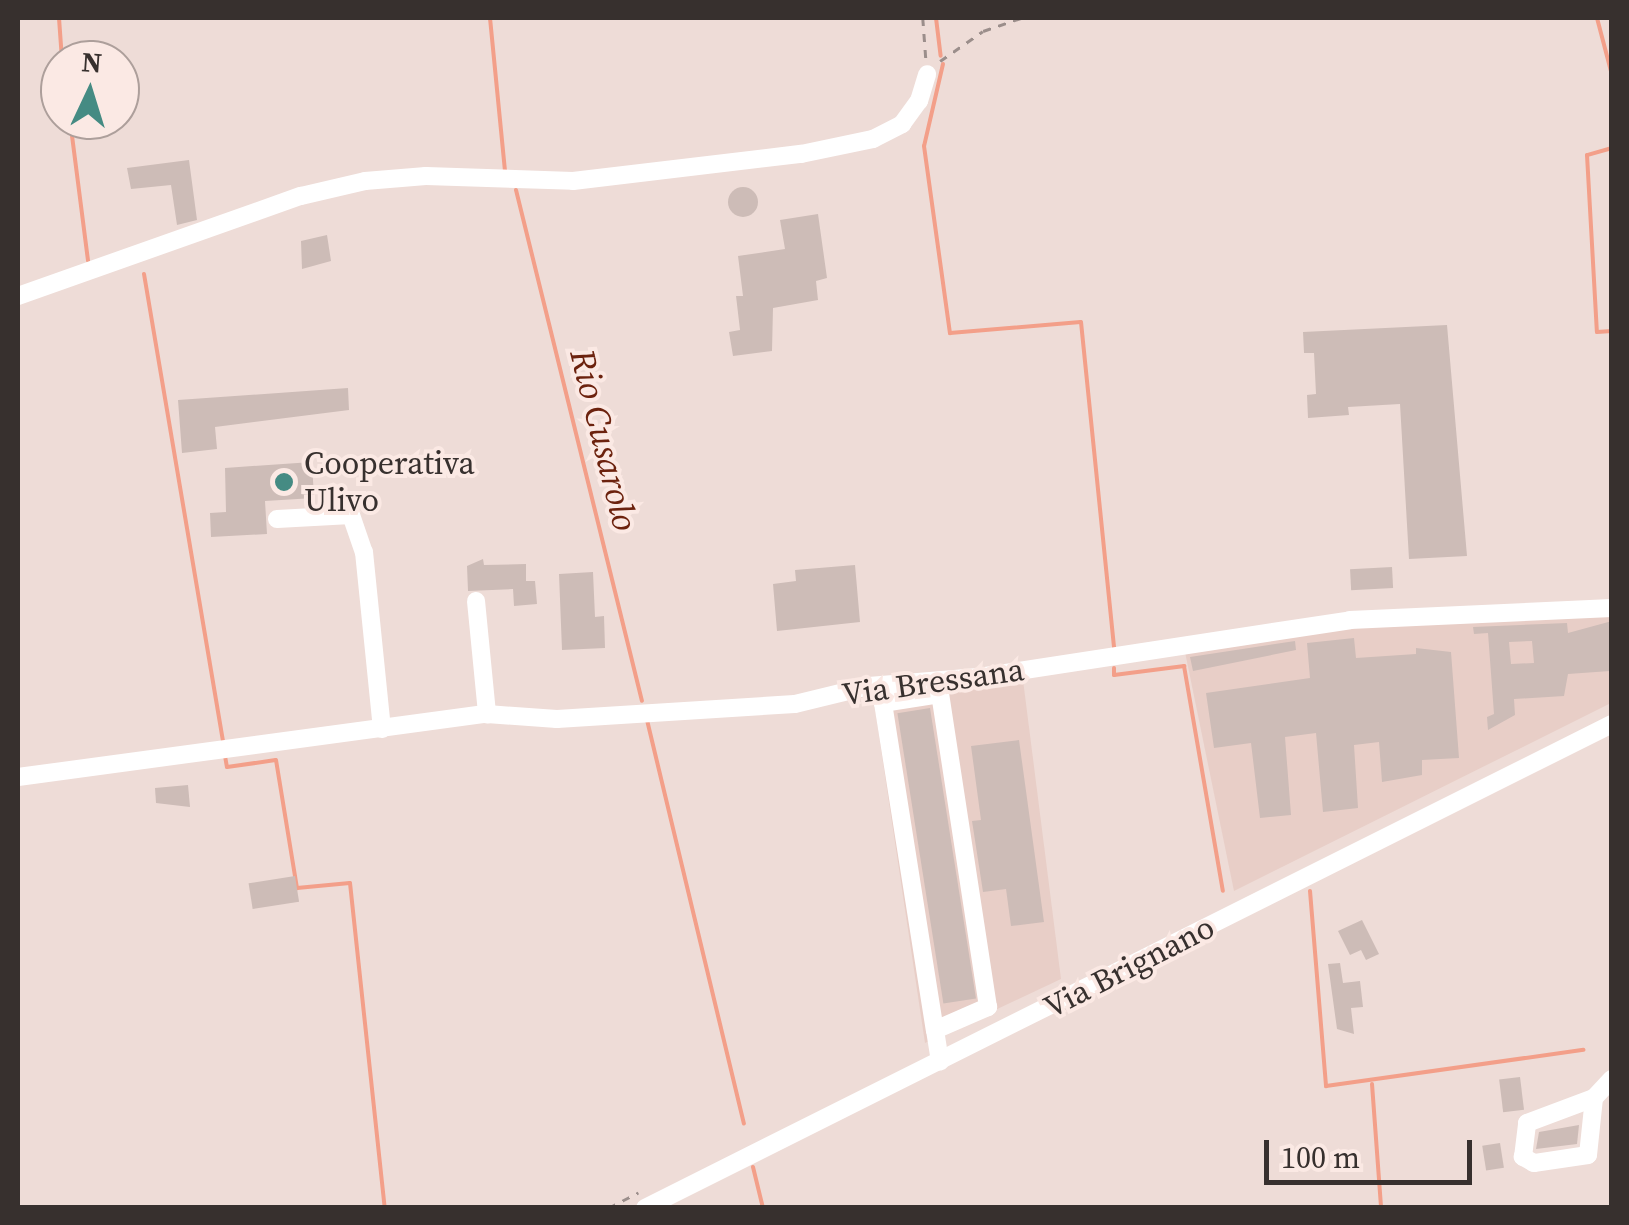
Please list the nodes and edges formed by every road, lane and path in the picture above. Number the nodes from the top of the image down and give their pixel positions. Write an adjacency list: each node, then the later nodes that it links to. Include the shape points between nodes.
1 (923, 18): 3 (path)
2 (1021, 18): 3 (path, via 982,32)
3 (927, 74): 4 (street, via 920,100 902,124 873,138 801,154 573,181 365,181 301,196)
4 (18, 296)
5 (277, 519): 10 (street, via 351,514 364,552)
6 (476, 601): 8 (street)
7 (1612, 608): 8 (street, Via Bressana, via 1350,620 1102,660 869,686 756,708 679,707 557,719)
8 (487, 714): 10 (street, Via Bressana)
9 (1612, 724): 13 (street, Via Brignano)
10 (382, 729): 11 (street, Via Bressana)
11 (18, 776)
12 (935, 1030): 12 (street, via 883,702 940,694 988,1006); 13 (street)
13 (940, 1062): 16 (street, Via Brignano)
14 (1612, 1079): 15 (street)
15 (1594, 1098): 15 (street, via 1527,1123 1523,1157 1534,1163 1588,1155)
16 (645, 1208)

